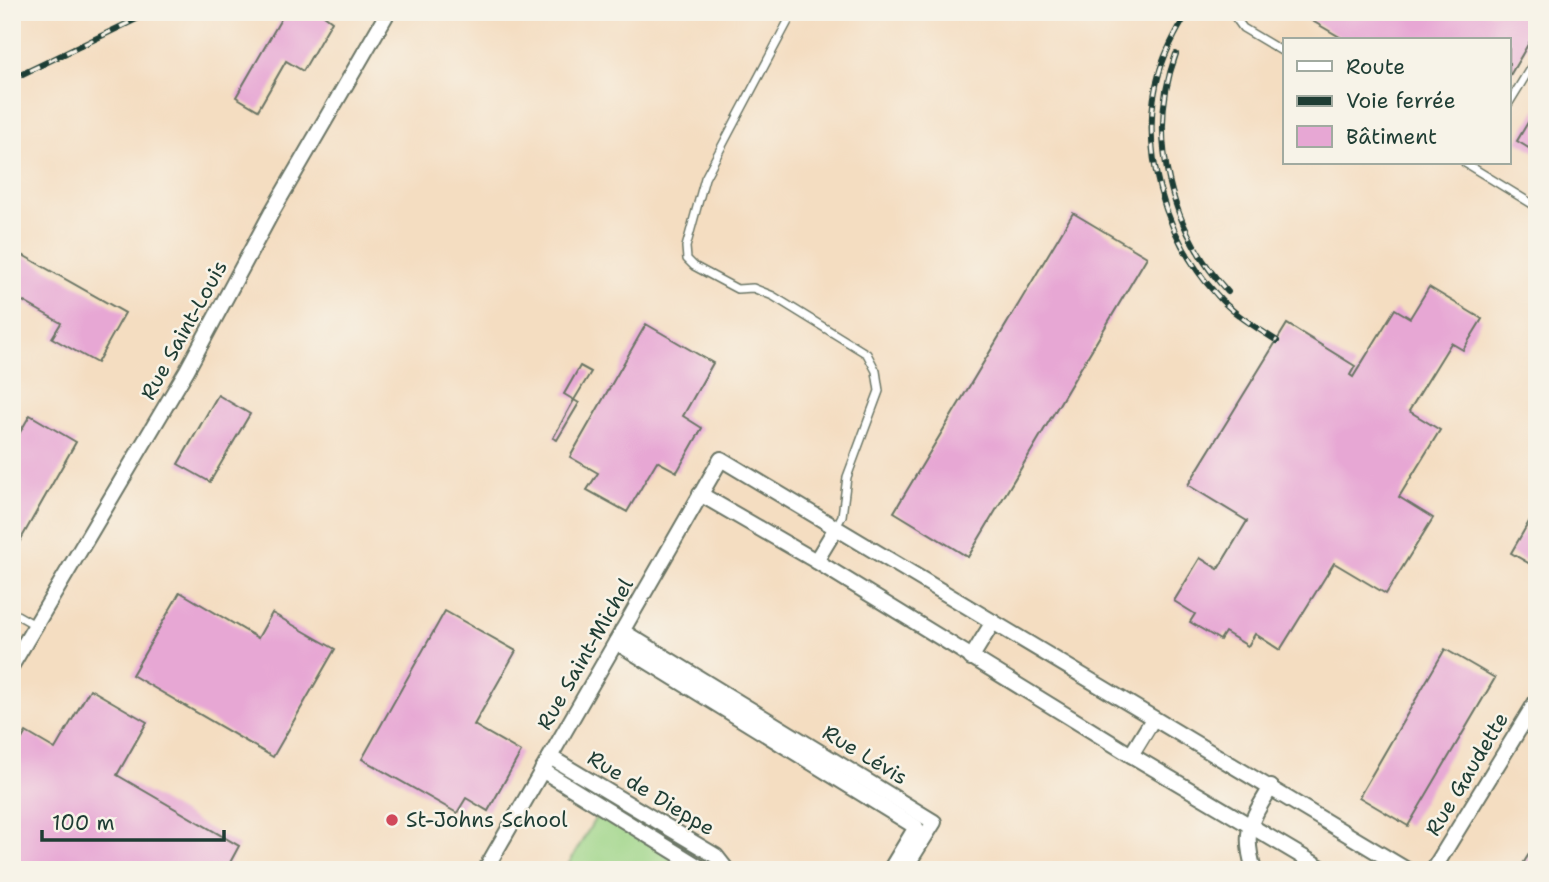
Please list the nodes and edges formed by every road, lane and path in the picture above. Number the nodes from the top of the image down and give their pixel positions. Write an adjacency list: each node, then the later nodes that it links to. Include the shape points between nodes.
1 (388, 12): 14 (street, Rue Saint-Louis, via 187,370)
2 (793, 12): 10 (lane, via 705,178 686,247 687,259 694,266 737,289 773,296 867,354 879,391 847,477)
3 (1236, 12): 4 (lane, via 1243,28)
4 (1283, 52)
5 (1537, 57): 6 (lane)
6 (1510, 101)
7 (1469, 164): 8 (lane)
8 (1537, 207)
9 (700, 494): 10 (street, Rue Saint-Michel, via 721,459); 11 (street); 15 (street, Rue Saint-Michel)
10 (836, 528): 11 (street); 13 (street)
11 (817, 561): 16 (street)
12 (12, 612): 14 (lane)
13 (993, 622): 16 (street); 19 (street)
14 (35, 625): 17 (street, Rue Saint-Louis)
15 (619, 637): 20 (street, Rue Lévis); 22 (street, Rue Saint-Michel)
16 (971, 658): 21 (street)
17 (12, 665)
18 (1537, 700): 35 (street, Rue Gaudette)
19 (1153, 719): 21 (street); 23 (street)
20 (771, 730): 24 (street, Rue Lévis); 26 (street, Rue Lévis)
21 (1132, 755): 25 (street)
22 (546, 763): 27 (street, Rue Saint-Michel); 28 (street, Rue de Dieppe); 29 (street, Rue de Dieppe, via 716,856)
23 (1271, 787): 25 (street); 34 (street)
24 (934, 822): 26 (street); 31 (street)
25 (1250, 824): 32 (street, via 1248,850); 33 (street)
26 (916, 827): 30 (street)
27 (485, 870)
28 (704, 870)
29 (727, 870)
30 (890, 870)
31 (904, 870)
32 (1254, 870)
33 (1325, 870)
34 (1407, 870)
35 (1433, 870)

